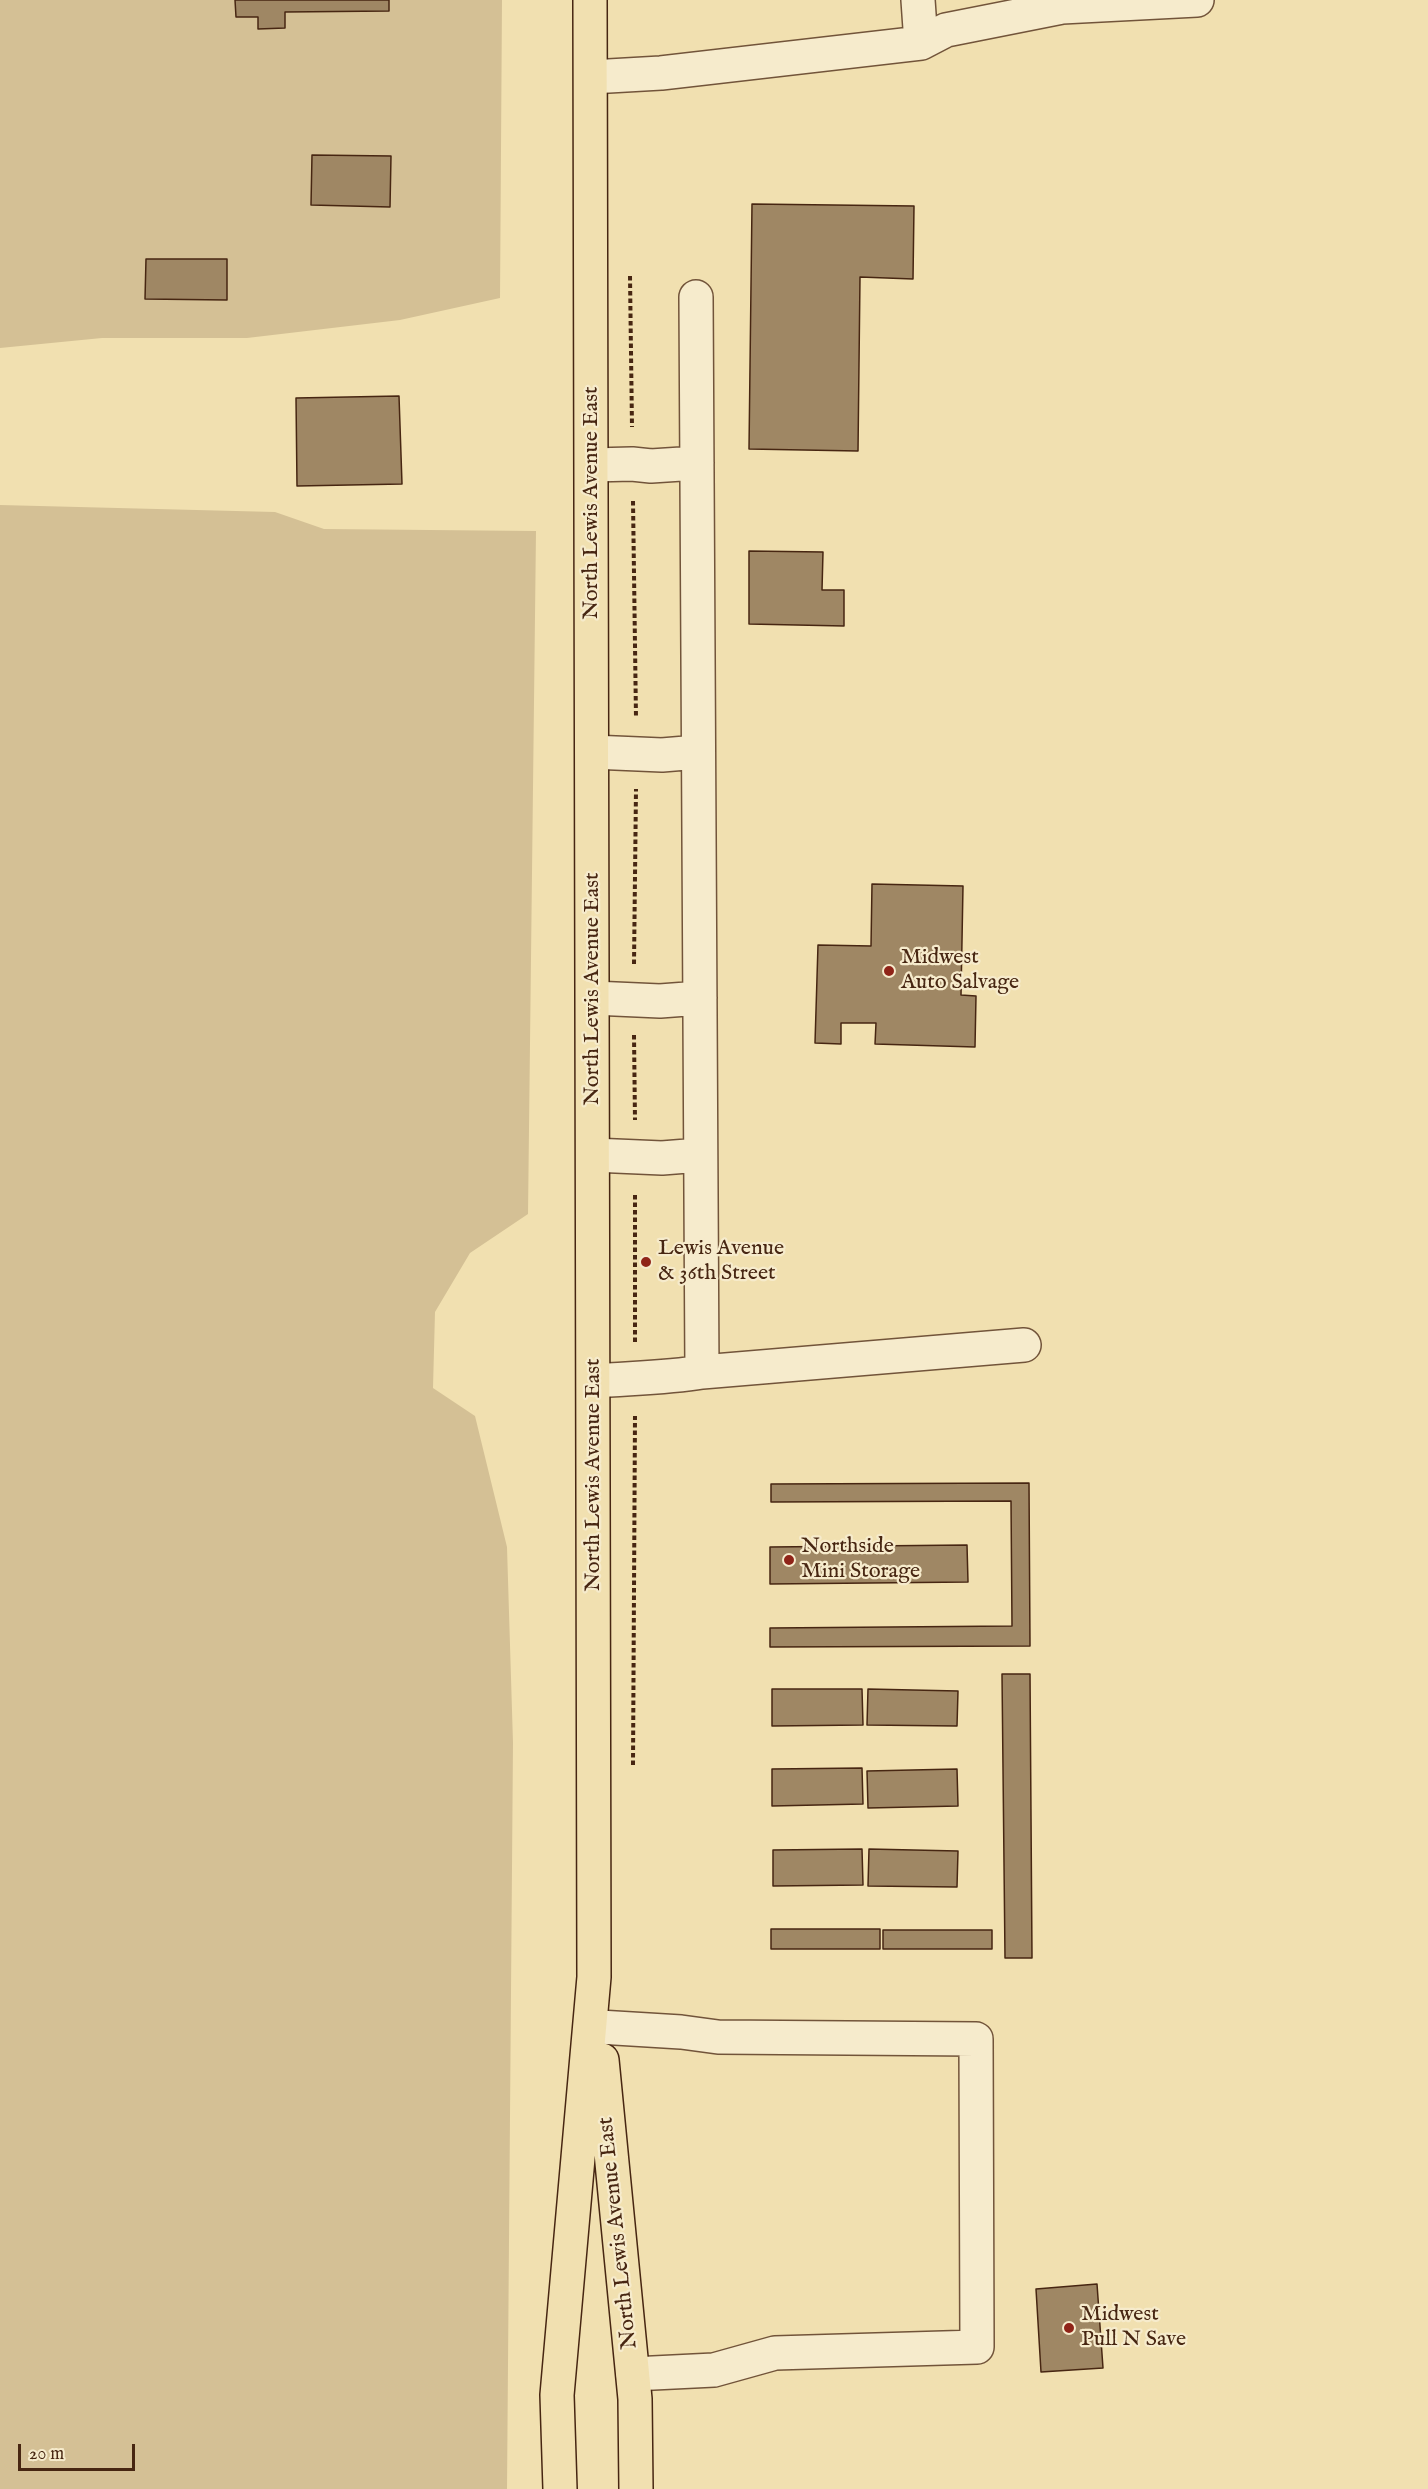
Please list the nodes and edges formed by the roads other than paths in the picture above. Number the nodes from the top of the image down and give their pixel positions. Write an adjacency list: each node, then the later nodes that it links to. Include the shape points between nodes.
1 (590, 0): 5 (main road, North Lewis Avenue East)
2 (918, 0): 4 (lane)
3 (1197, 0): 4 (lane, via 1062,7 946,30)
4 (921, 43): 5 (lane, via 661,73)
5 (591, 77): 8 (main road, North Lewis Avenue East)
6 (696, 297): 7 (lane)
7 (697, 463): 8 (lane); 10 (lane)
8 (592, 465): 9 (main road, North Lewis Avenue East)
9 (592, 752): 10 (lane); 11 (main road, North Lewis Avenue East)
10 (698, 752): 12 (lane)
11 (593, 998): 12 (lane); 13 (main road, North Lewis Avenue East)
12 (700, 998): 14 (lane)
13 (593, 1155): 14 (lane); 17 (main road, North Lewis Avenue East)
14 (700, 1155): 16 (lane)
15 (1024, 1345): 16 (lane)
16 (702, 1372): 17 (lane)
17 (594, 1381): 18 (main road, North Lewis Avenue East)
18 (594, 1977): 19 (main road, North Lewis Avenue East); 21 (main road, North Lewis Avenue East, via 557,2395)
19 (599, 2027): 20 (main road, North Lewis Avenue East); 20 (lane, via 718,2037 976,2039 977,2347 776,2353 714,2370)
20 (633, 2374): 22 (main road, North Lewis Avenue East)
21 (560, 2489)
22 (636, 2489)

